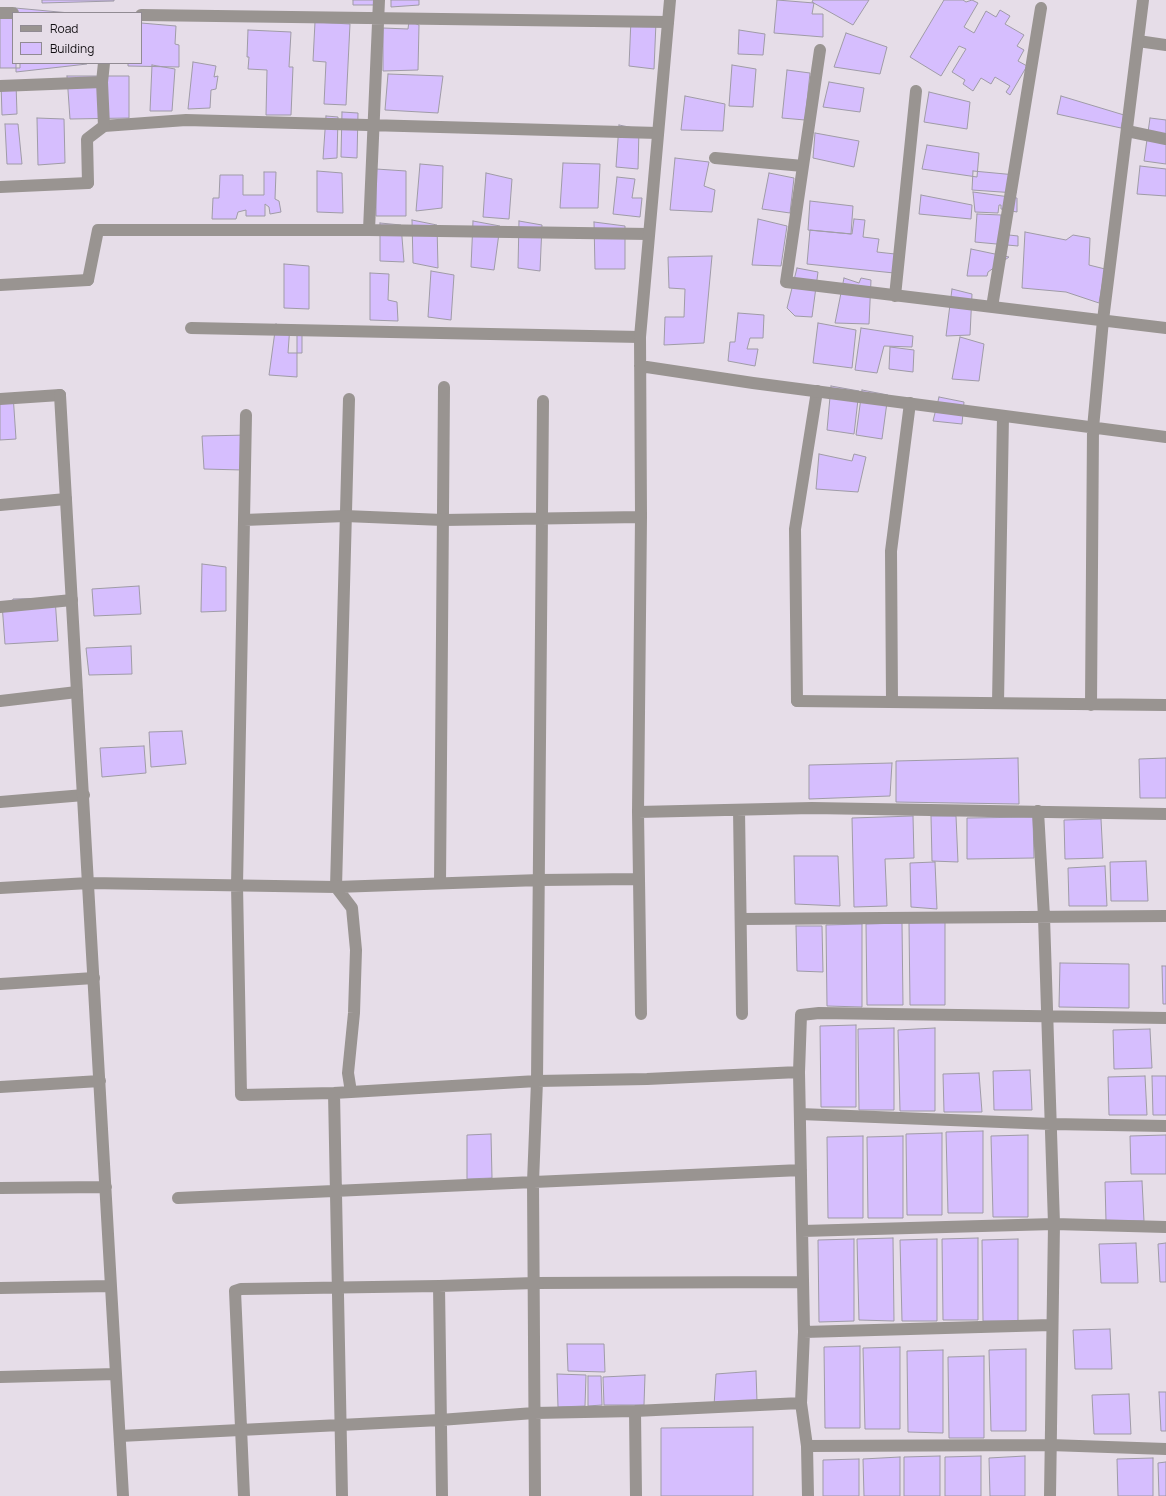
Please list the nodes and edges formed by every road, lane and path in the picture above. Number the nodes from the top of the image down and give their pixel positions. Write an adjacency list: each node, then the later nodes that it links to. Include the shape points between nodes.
1 (379, 0): 8 (street)
2 (670, 0): 9 (street)
3 (1143, 0): 10 (street)
4 (1041, 8): 29 (street)
5 (0, 13): 6 (street)
6 (12, 13)
7 (142, 15): 8 (street)
8 (378, 18): 9 (street); 17 (street)
9 (668, 22): 20 (street)
10 (1138, 41): 11 (street); 19 (street)
11 (1166, 45)
12 (820, 50): 23 (street)
13 (104, 64): 14 (street)
14 (102, 82): 15 (street); 18 (street)
15 (0, 86)
16 (916, 91): 28 (street)
17 (373, 124): 18 (street, via 186,120); 20 (street); 25 (street)
18 (104, 126): 24 (street, via 87,139 88,183)
19 (1127, 131): 21 (street); 30 (street)
20 (658, 133): 26 (street)
21 (1166, 139)
22 (715, 158): 23 (street)
23 (803, 166): 28 (street, via 786,282)
24 (0, 187)
25 (369, 230): 26 (street); 27 (street, via 98,230 88,280)
26 (649, 234): 33 (street)
27 (0, 285)
28 (895, 296): 29 (street)
29 (992, 307): 30 (street)
30 (1103, 320): 32 (street); 43 (street)
31 (191, 328): 33 (street)
32 (1166, 328)
33 (640, 336): 34 (street)
34 (640, 366): 36 (street); 49 (street)
35 (444, 388): 51 (street)
36 (817, 391): 40 (street); 56 (street, via 795,529 797,701)
37 (0, 399): 45 (street, via 60,395)
38 (349, 399): 47 (street)
39 (543, 401): 48 (street)
40 (910, 403): 42 (street); 56 (street, via 891,551)
41 (246, 415): 50 (street)
42 (1003, 416): 43 (street); 57 (street)
43 (1093, 428): 44 (street); 58 (street)
44 (1166, 437)
45 (66, 499): 46 (street); 52 (street)
46 (0, 505)
47 (346, 516): 50 (street); 51 (street); 71 (street)
48 (542, 517): 49 (street); 51 (street); 66 (street)
49 (641, 517): 63 (street)
50 (244, 520): 70 (street)
51 (443, 520): 69 (street)
52 (72, 600): 53 (street); 54 (street)
53 (0, 607)
54 (77, 692): 55 (street); 60 (street)
55 (0, 701)
56 (892, 702): 57 (street)
57 (998, 703): 58 (street)
58 (1091, 705): 59 (street)
59 (1166, 705)
60 (84, 795): 61 (street); 68 (street)
61 (0, 802)
62 (739, 810): 63 (street); 64 (street, via 812,808); 75 (street)
63 (638, 812): 67 (street)
64 (1038, 812): 65 (street); 74 (street)
65 (1166, 814)
66 (540, 880): 67 (street); 69 (street); 84 (street)
67 (638, 880): 78 (street)
68 (89, 883): 70 (street); 72 (street); 76 (street)
69 (440, 883): 71 (street)
70 (237, 885): 71 (street); 87 (street, via 241,1095)
71 (336, 887): 86 (street, via 352,908 356,950 354,1013 348,1073)
72 (0, 888)
73 (1166, 916): 74 (street)
74 (1044, 917): 75 (street); 80 (street)
75 (741, 919): 79 (street)
76 (94, 978): 77 (street); 83 (street)
77 (0, 984)
78 (641, 1014)
79 (742, 1014)
80 (1047, 1017): 81 (street); 82 (street, via 819,1013 801,1015); 89 (street)
81 (1166, 1018)
82 (799, 1072): 84 (street); 88 (street)
83 (100, 1081): 85 (street); 93 (street)
84 (537, 1081): 86 (street); 92 (street)
85 (0, 1087)
86 (351, 1092): 87 (street)
87 (334, 1093): 95 (street)
88 (800, 1114): 89 (street); 91 (street)
89 (1050, 1124): 90 (street); 97 (street)
90 (1166, 1126)
91 (801, 1170): 92 (street); 99 (street)
92 (533, 1182): 95 (street); 101 (street)
93 (106, 1186): 94 (street); 102 (street)
94 (0, 1188)
95 (336, 1192): 96 (street); 105 (street)
96 (178, 1198)
97 (1054, 1224): 98 (street); 99 (street); 106 (street)
98 (1166, 1227)
99 (802, 1232): 100 (street)
100 (804, 1282): 101 (street); 107 (street)
101 (535, 1283): 103 (street); 112 (street)
102 (111, 1286): 104 (street); 108 (street)
103 (439, 1286): 105 (street); 113 (street)
104 (0, 1288)
105 (338, 1288): 114 (street); 115 (street, via 235,1291)
106 (1051, 1325): 107 (street); 117 (street)
107 (804, 1332): 110 (street)
108 (116, 1374): 109 (street); 116 (street)
109 (0, 1377)
110 (801, 1403): 111 (street); 118 (street)
111 (635, 1411): 112 (street); 125 (street)
112 (534, 1413): 113 (street); 124 (street)
113 (440, 1420): 114 (street); 123 (street)
114 (340, 1425): 115 (street); 122 (street)
115 (241, 1430): 116 (street); 121 (street)
116 (120, 1436): 120 (street)
117 (1050, 1445): 118 (street); 119 (street); 127 (street)
118 (807, 1446): 126 (street)
119 (1166, 1449)
120 (123, 1496)
121 (244, 1496)
122 (342, 1496)
123 (442, 1496)
124 (535, 1496)
125 (636, 1496)
126 (808, 1496)
127 (1050, 1496)

